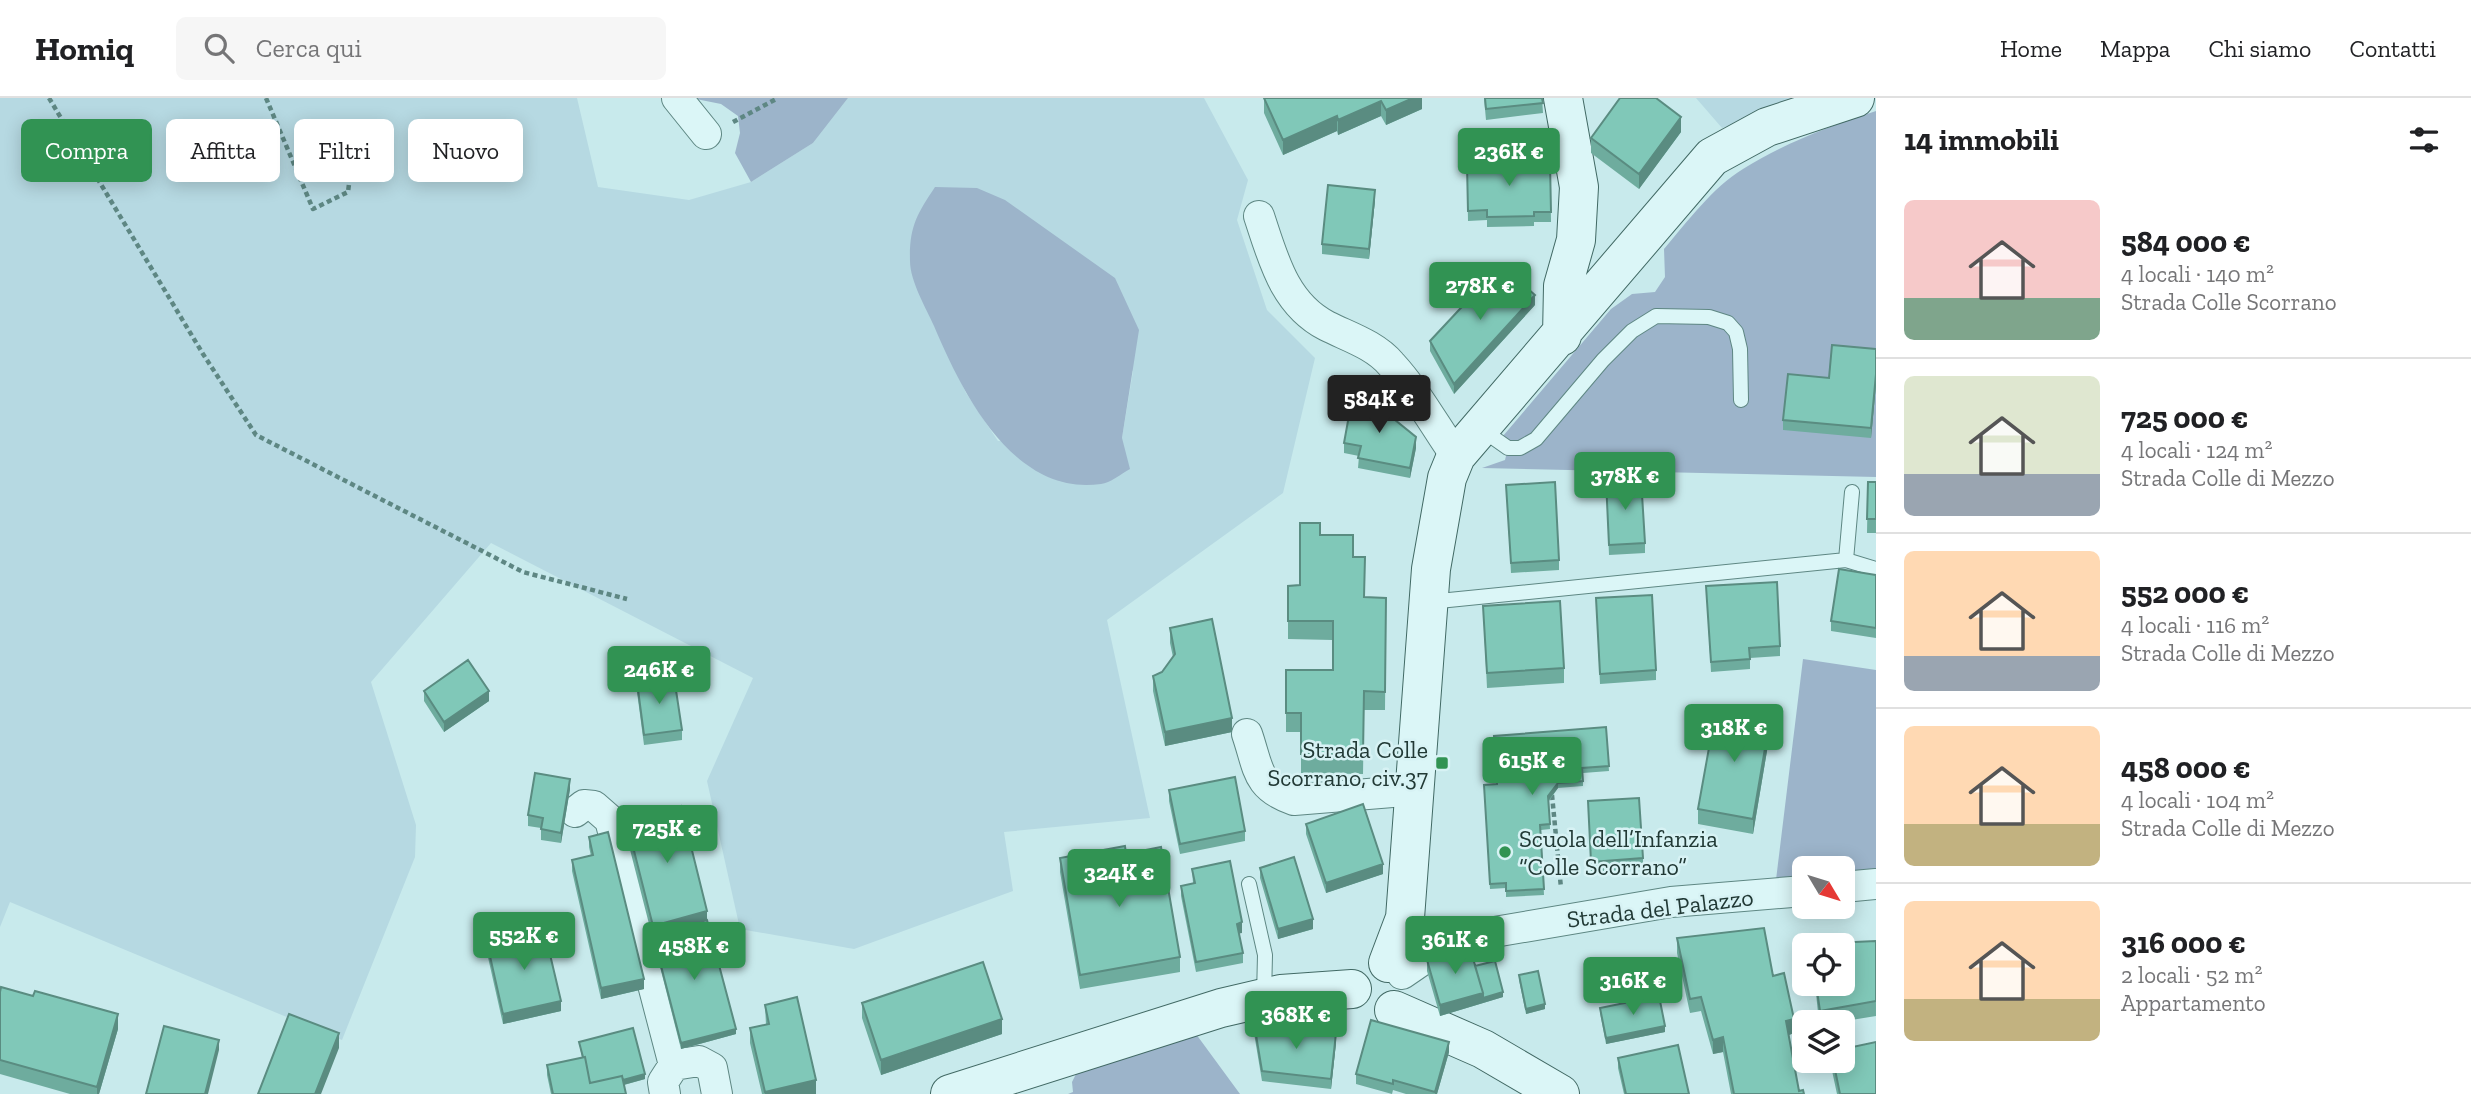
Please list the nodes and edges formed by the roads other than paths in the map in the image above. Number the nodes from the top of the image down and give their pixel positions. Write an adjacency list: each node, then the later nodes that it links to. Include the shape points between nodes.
1 (677, 98): 4 (street)
2 (1563, 98): 6 (street, via 1579,187 1576,240 1563,286)
3 (1855, 98): 6 (street, via 1768,127 1713,157)
4 (706, 134)
5 (1259, 216): 8 (street, via 1281,280 1299,306 1391,363)
6 (1562, 336): 8 (street)
7 (1741, 400): 8 (lane, via 1740,349 1728,323 1709,317 1656,316 1632,331 1603,360 1528,445 1508,448)
8 (1468, 442): 12 (street, via 1447,478)
9 (1852, 492): 10 (lane)
10 (1846, 560): 11 (lane); 12 (lane)
11 (1876, 569)
12 (1428, 602): 14 (street)
13 (1247, 734): 14 (street, via 1264,783 1275,794 1294,800)
14 (1417, 790): 20 (street)
15 (575, 812): 22 (street, via 584,805 594,806 610,820)
16 (1249, 884): 21 (lane, via 1265,955)
17 (1876, 884): 18 (street)
18 (1855, 886)
19 (1792, 892): 20 (street, Strada del Palazzo, via 1671,902 1453,939)
20 (1397, 984): 21 (street, via 1373,962 1360,969 1352,989); 26 (street, via 1440,1028)
21 (1264, 998): 25 (street)
22 (674, 1065): 23 (street, via 663,1082); 24 (street, via 699,1060 712,1068)
23 (664, 1094)
24 (717, 1094)
25 (950, 1094)
26 (1560, 1094)

